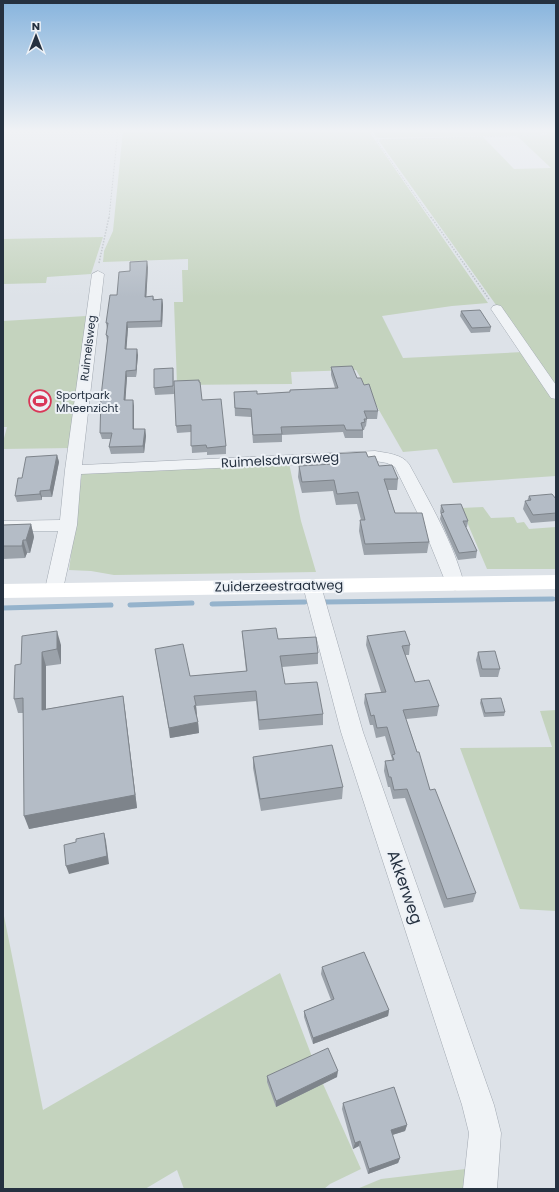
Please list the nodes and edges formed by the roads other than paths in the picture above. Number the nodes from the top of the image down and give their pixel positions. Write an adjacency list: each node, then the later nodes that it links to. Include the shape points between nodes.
1 (98, 274): 4 (street, Ruimelsweg)
2 (496, 309): 3 (street)
3 (556, 395)
4 (73, 470): 5 (street, Ruimelsweg); 8 (street, Ruimelsdwarsweg, via 375,456 392,458 401,464 427,514)
5 (68, 525): 6 (street); 10 (street, Ruimelsweg)
6 (3, 526)
7 (556, 582): 8 (main road, Zuiderzeestraatweg)
8 (456, 584): 9 (main road, Zuiderzeestraatweg)
9 (312, 586): 10 (main road, Zuiderzeestraatweg); 12 (street, Akkerweg, via 352,732 478,1105 485,1133)
10 (54, 589): 11 (main road, Zuiderzeestraatweg)
11 (3, 590)
12 (480, 1189)

